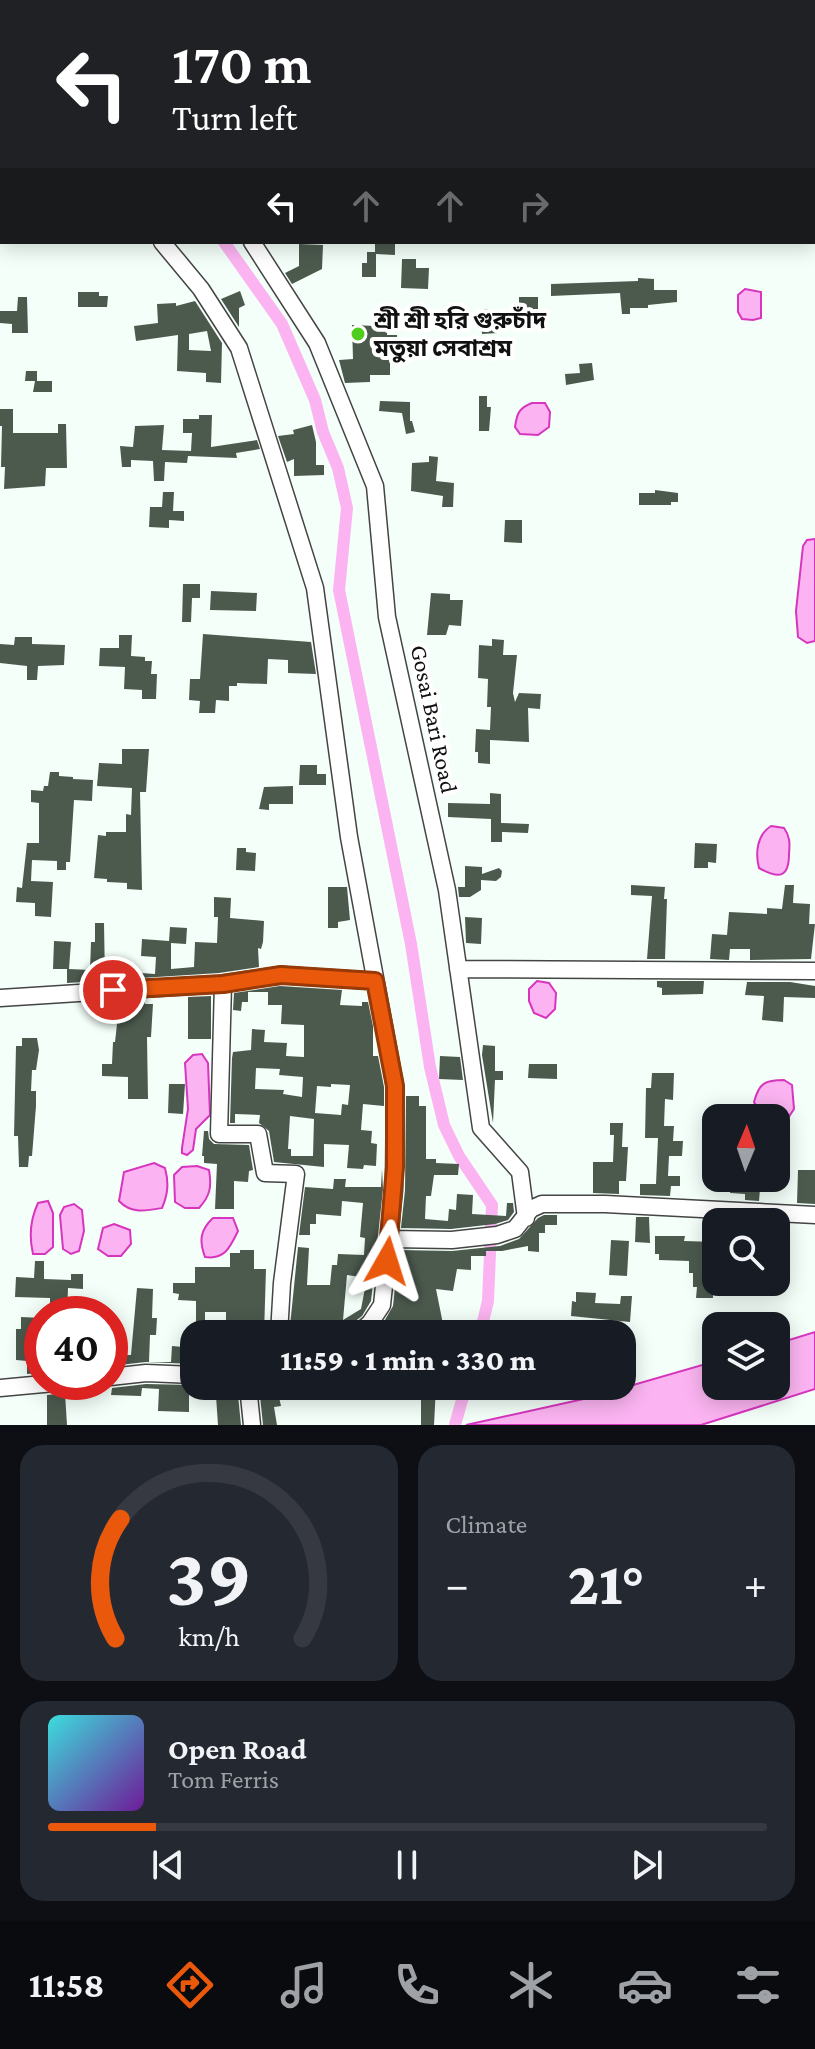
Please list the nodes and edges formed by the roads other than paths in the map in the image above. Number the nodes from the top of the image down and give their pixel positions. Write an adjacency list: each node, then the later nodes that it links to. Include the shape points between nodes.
1 (164, 244): 5 (street, via 239,348 315,588)
2 (253, 244): 3 (street, Gosai Bari Road, via 317,343 375,486 387,617 447,890)
3 (458, 969): 4 (street); 9 (street, Gosai Bari Road, via 481,1128 520,1172)
4 (815, 971)
5 (375, 981): 6 (street, via 281,975); 10 (street, via 395,1086)
6 (223, 984): 7 (street); 11 (street, via 219,1134 258,1134 265,1173 296,1174)
7 (0, 998)
8 (815, 1215): 9 (street, via 542,1204)
9 (526, 1218): 10 (street, via 497,1235)
10 (390, 1239): 12 (street, via 382,1305)
11 (280, 1320)
12 (372, 1320)
13 (180, 1374): 14 (street)
14 (128, 1375)
15 (24, 1386): 16 (street)
16 (0, 1388)
17 (249, 1400): 18 (street)
18 (252, 1425)

